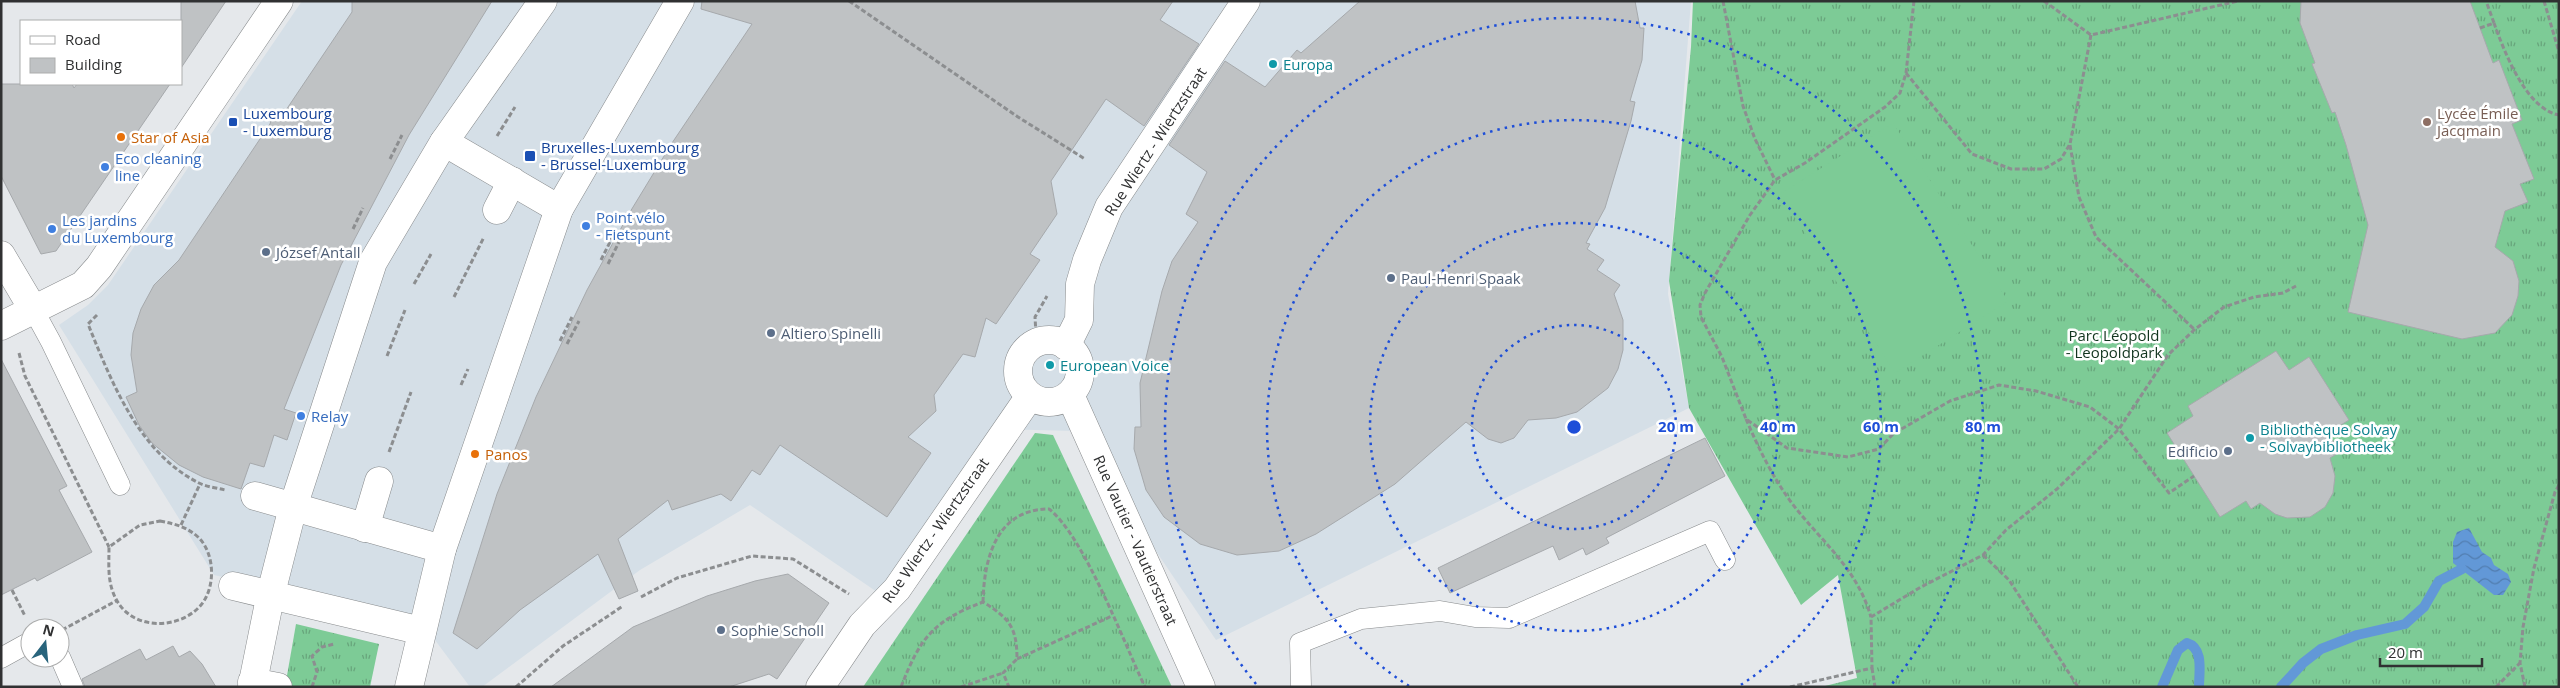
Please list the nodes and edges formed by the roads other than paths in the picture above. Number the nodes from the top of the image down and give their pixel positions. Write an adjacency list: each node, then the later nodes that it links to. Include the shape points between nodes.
1 (279, 1): 10 (street, via 99,267 83,285)
2 (543, 1): 5 (street)
3 (680, 1): 7 (street)
4 (1246, 1): 12 (street, Rue Wiertz - Wiertzstraat, via 1109,207 1086,260 1080,284 1079,320)
5 (444, 142): 6 (street); 18 (street, via 373,262)
6 (512, 181): 7 (street); 8 (street)
7 (559, 209): 20 (street)
8 (497, 210)
9 (1, 255): 10 (street)
10 (33, 309): 11 (street); 16 (lane)
11 (1, 326)
12 (1066, 346): 13 (street, via 1080,365 1078,381); 14 (street, via 1057,341 1036,343 1021,357 1018,378)
13 (1070, 394): 14 (street, via 1050,402); 32 (street, Rue Vautier - Vautierstraat)
14 (1030, 396): 31 (street, Rue Wiertz - Wiertzstraat, via 897,589 862,625)
15 (379, 481): 19 (street)
16 (120, 485)
17 (255, 496): 18 (street)
18 (293, 507): 19 (street); 23 (street)
19 (365, 528): 20 (street)
20 (442, 549): 24 (street)
21 (1725, 560): 33 (lane, via 1710,531 1509,618 1440,611 1360,619 1300,643)
22 (233, 586): 23 (street)
23 (270, 594): 24 (street); 28 (street)
24 (422, 630): 30 (street)
25 (20, 648): 26 (lane)
26 (1, 658)
27 (65, 668): 29 (lane)
28 (261, 685)
29 (73, 687)
30 (409, 687)
31 (820, 687)
32 (1201, 687)
33 (1301, 687)

